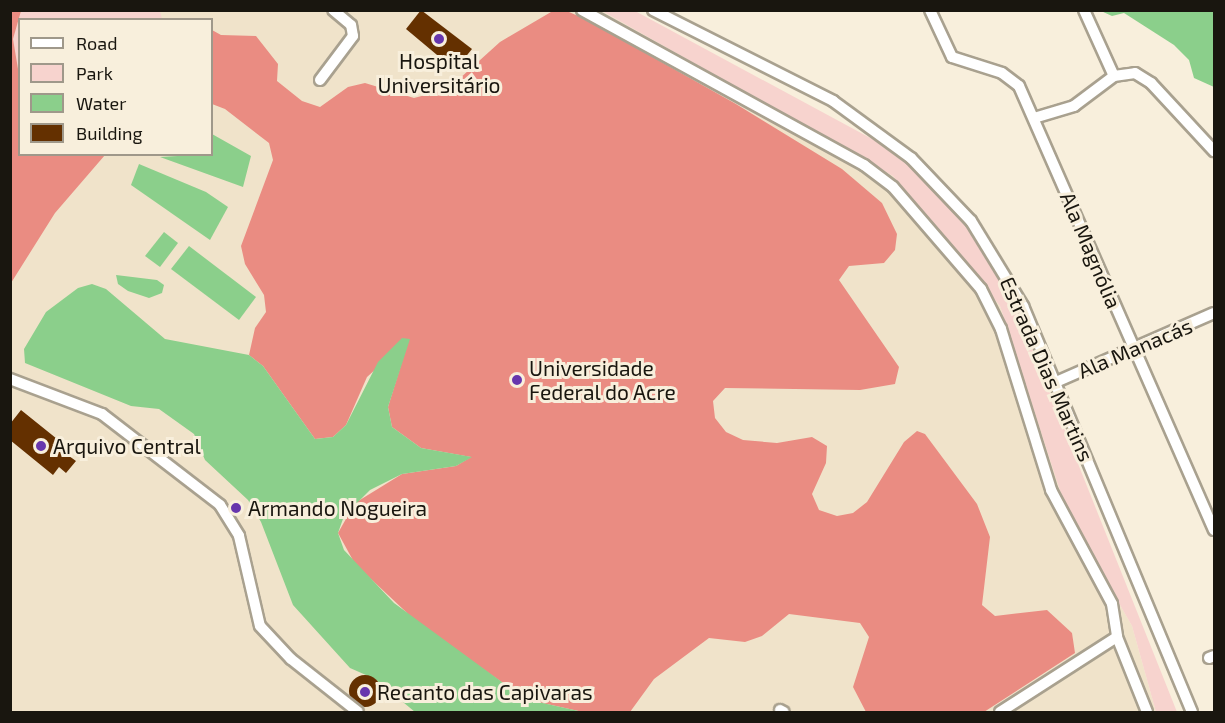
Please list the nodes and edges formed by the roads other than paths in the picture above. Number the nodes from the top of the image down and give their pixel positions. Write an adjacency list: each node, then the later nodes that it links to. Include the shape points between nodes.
1 (333, 10): 7 (street, via 351,26 353,36)
2 (582, 10): 15 (street, via 864,165 893,187 936,235 993,309 1051,490 1112,604)
3 (652, 10): 13 (street, Estrada Dias Martins, via 833,101 934,179 971,221 1004,269)
4 (930, 10): 8 (street, Ala Magnólia, via 952,57 1013,80)
5 (1084, 10): 6 (street)
6 (1114, 76): 8 (street, via 1074,106); 9 (street, via 1135,73 1151,82)
7 (320, 80)
8 (1034, 118): 11 (street, Ala Magnólia)
9 (1215, 151)
10 (1215, 314): 11 (street, Ala Manacás)
11 (1134, 349): 13 (street, Ala Manacás); 14 (street, Ala Magnólia)
12 (10, 379): 16 (street, via 102,414 219,505 239,536 260,626 291,659)
13 (1056, 382): 19 (street, Estrada Dias Martins)
14 (1215, 530)
15 (1117, 637): 17 (street); 18 (street)
16 (358, 712)
17 (1000, 712)
18 (1147, 712)
19 (1192, 712)

